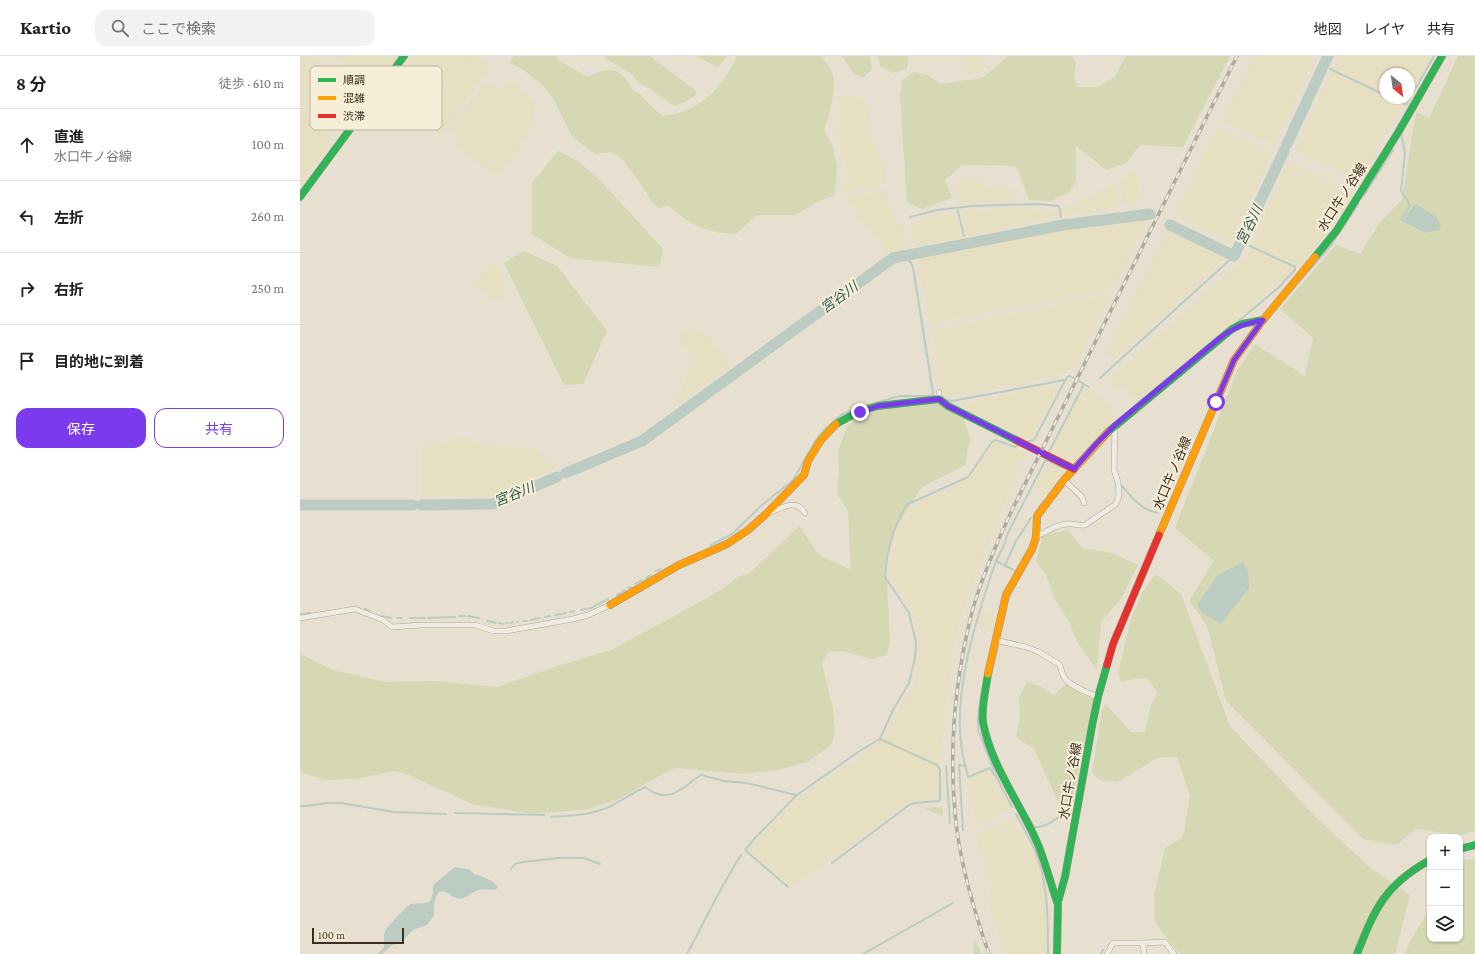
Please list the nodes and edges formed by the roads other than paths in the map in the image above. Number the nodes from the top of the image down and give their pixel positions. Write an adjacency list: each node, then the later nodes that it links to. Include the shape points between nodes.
1 (404, 56): 3 (street)
2 (1442, 56): 6 (street, 水口牛ノ谷線, via 1337,230)
3 (397, 66)
4 (349, 130): 5 (street)
5 (300, 197)
6 (1263, 320): 7 (street, via 1242,324 1232,329); 17 (street, 水口牛ノ谷線, via 1234,360 1129,604 1113,644)
7 (1115, 425): 8 (street); 13 (street, via 1114,470 1119,496 1116,504 1085,525 1064,524)
8 (1074, 469): 9 (street); 12 (street, via 948,406 939,395 878,406 835,425 821,440 808,461 804,474)
9 (1064, 480): 10 (street, via 1082,497); 13 (street, via 1037,516)
10 (1084, 503)
11 (805, 513): 12 (street, via 796,505 786,505)
12 (766, 514): 14 (street, via 727,544 679,565)
13 (1036, 537): 16 (street, via 1006,595)
14 (610, 605): 15 (street, via 573,619 506,631 494,631 475,625 392,627 383,620 355,609)
15 (300, 618)
16 (995, 640): 17 (street, via 1039,652 1060,665 1067,681); 21 (street, via 983,713 987,736 1000,771 1039,847)
17 (1098, 697): 21 (street, 水口牛ノ谷線, via 1065,877)
18 (1475, 845): 19 (street)
19 (1463, 848)
20 (1427, 862): 27 (street, via 1389,889 1371,919)
21 (1058, 902): 23 (street, 水口牛ノ谷線)
22 (1143, 943): 24 (street, via 1113,943); 25 (street); 26 (street, via 1165,942)
23 (1057, 954)
24 (1107, 954)
25 (1144, 954)
26 (1174, 954)
27 (1357, 954)

